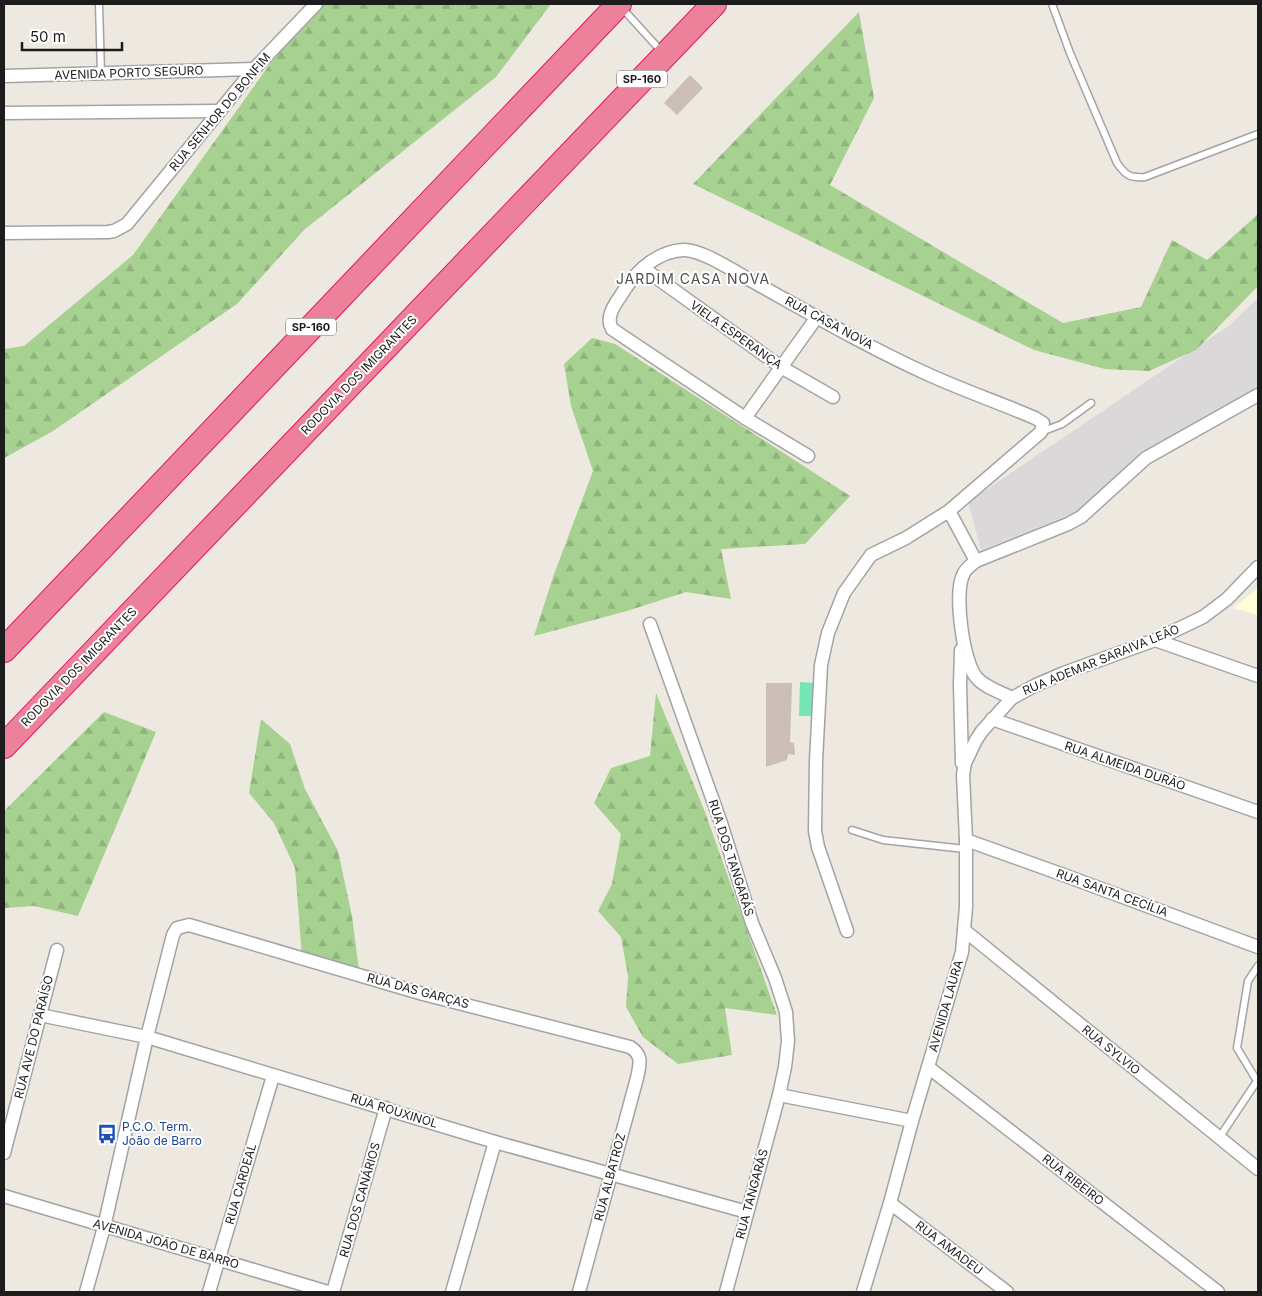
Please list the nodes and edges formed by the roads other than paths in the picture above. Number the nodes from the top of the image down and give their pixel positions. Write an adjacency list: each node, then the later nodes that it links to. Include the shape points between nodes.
1 (99, 4): 8 (lane)
2 (316, 4): 7 (street, RUA SENHOR DO BONFIM)
3 (619, 4): 6 (lane); 29 (highway, SP-160)
4 (714, 4): 6 (highway, RODOVIA DOS IMIGRANTES / SP-160)
5 (1052, 4): 12 (lane, via 1117,163 1132,178 1146,177)
6 (665, 55): 33 (highway, RODOVIA DOS IMIGRANTES / SP-160)
7 (254, 69): 8 (street, AVENIDA PORTO SEGURO); 10 (street, RUA SENHOR DO BONFIM)
8 (101, 74): 9 (street, AVENIDA PORTO SEGURO)
9 (4, 76)
10 (218, 111): 11 (street); 13 (street, RUA SENHOR DO BONFIM, via 127,224 108,232)
11 (4, 113)
12 (1258, 134)
13 (4, 233)
14 (642, 268): 15 (street, RUA CASA NOVA, via 672,252 693,251); 16 (street, VIELA ESPERANÇA); 20 (street, RUA CASA NOVA, via 632,278 610,315 612,329)
15 (817, 317): 16 (street); 21 (street, RUA CASA NOVA, via 923,372 1035,418 1043,423)
16 (781, 367): 18 (street, VIELA ESPERANÇA); 20 (street)
17 (1258, 395): 24 (street, via 1146,458 1081,517)
18 (833, 397)
19 (1091, 403): 21 (lane, via 1062,424)
20 (746, 418): 22 (street, RUA CASA NOVA)
21 (1042, 432): 23 (street)
22 (808, 456)
23 (949, 512): 24 (street); 39 (street, via 870,556 844,593 828,633 821,665 815,831)
24 (971, 565): 27 (street, via 962,576)
25 (1258, 567): 28 (street, RUA ADEMAR SARAIVA LEÃO, via 1227,599 1203,617)
26 (650, 624): 48 (street, RUA DOS TANGARÁS, via 724,832 752,923 786,1012 788,1041)
27 (962, 635): 31 (street, via 971,671 977,679); 34 (street)
28 (1155, 640): 30 (street); 31 (street, RUA ADEMAR SARAIVA LEÃO, via 1064,673)
29 (4, 650)
30 (1258, 676)
31 (1012, 698): 32 (street, RUA ADEMAR SARAIVA LEÃO)
32 (992, 719): 34 (street, AVENIDA LAURA, via 970,751); 35 (street, RUA ALMEIDA DURÃO)
33 (4, 746)
34 (963, 775): 37 (street, AVENIDA LAURA)
35 (1258, 812)
36 (852, 830): 37 (lane, via 883,840)
37 (966, 844): 38 (street, AVENIDA LAURA); 40 (street, RUA SANTA CECÍLIA, via 1080,880)
38 (964, 930): 46 (street, AVENIDA LAURA, via 962,952); 51 (street, RUA SYLVIO)
39 (847, 931)
40 (1258, 947)
41 (57, 950): 43 (street, RUA AVE DO PARAÍSO)
42 (1258, 966): 51 (lane, via 1248,981 1237,1048 1257,1081)
43 (40, 1016): 44 (street, RUA ROUXINOL); 53 (street, RUA AVE DO PARAÍSO)
44 (147, 1037): 45 (street, RUA DAS GARÇAS, via 174,935 177,928 189,925 422,994 630,1047 636,1050); 47 (street, RUA ROUXINOL); 59 (street)
45 (641, 1061): 55 (street, RUA ALBATROZ)
46 (928, 1067): 50 (street, AVENIDA LAURA); 70 (street, RUA RIBEIRO)
47 (273, 1076): 49 (street, RUA ROUXINOL); 60 (street, RUA CARDEAL)
48 (779, 1095): 50 (street); 58 (street, RUA TANGARÁS)
49 (386, 1108): 52 (street, RUA ROUXINOL); 64 (street, RUA DOS CANÁRIOS)
50 (912, 1121): 57 (street, AVENIDA LAURA)
51 (1218, 1138): 54 (street, RUA SYLVIO)
52 (495, 1142): 55 (street, RUA ROUXINOL); 65 (street)
53 (4, 1153)
54 (1258, 1169)
55 (611, 1175): 58 (street, RUA ROUXINOL); 66 (street, RUA ALBATROZ)
56 (4, 1196): 59 (street, AVENIDA JOÃO DE BARRO)
57 (890, 1203): 68 (street, AVENIDA LAURA); 69 (street, RUA AMADEU)
58 (747, 1212): 67 (street, RUA TANGARÁS)
59 (104, 1227): 60 (street, AVENIDA JOÃO DE BARRO); 61 (street)
60 (218, 1259): 62 (street, RUA CARDEAL); 63 (street, AVENIDA JOÃO DE BARRO)
61 (86, 1292)
62 (209, 1292)
63 (328, 1292)
64 (333, 1292)
65 (452, 1292)
66 (579, 1292)
67 (726, 1292)
68 (863, 1292)
69 (1007, 1292)
70 (1218, 1292)

